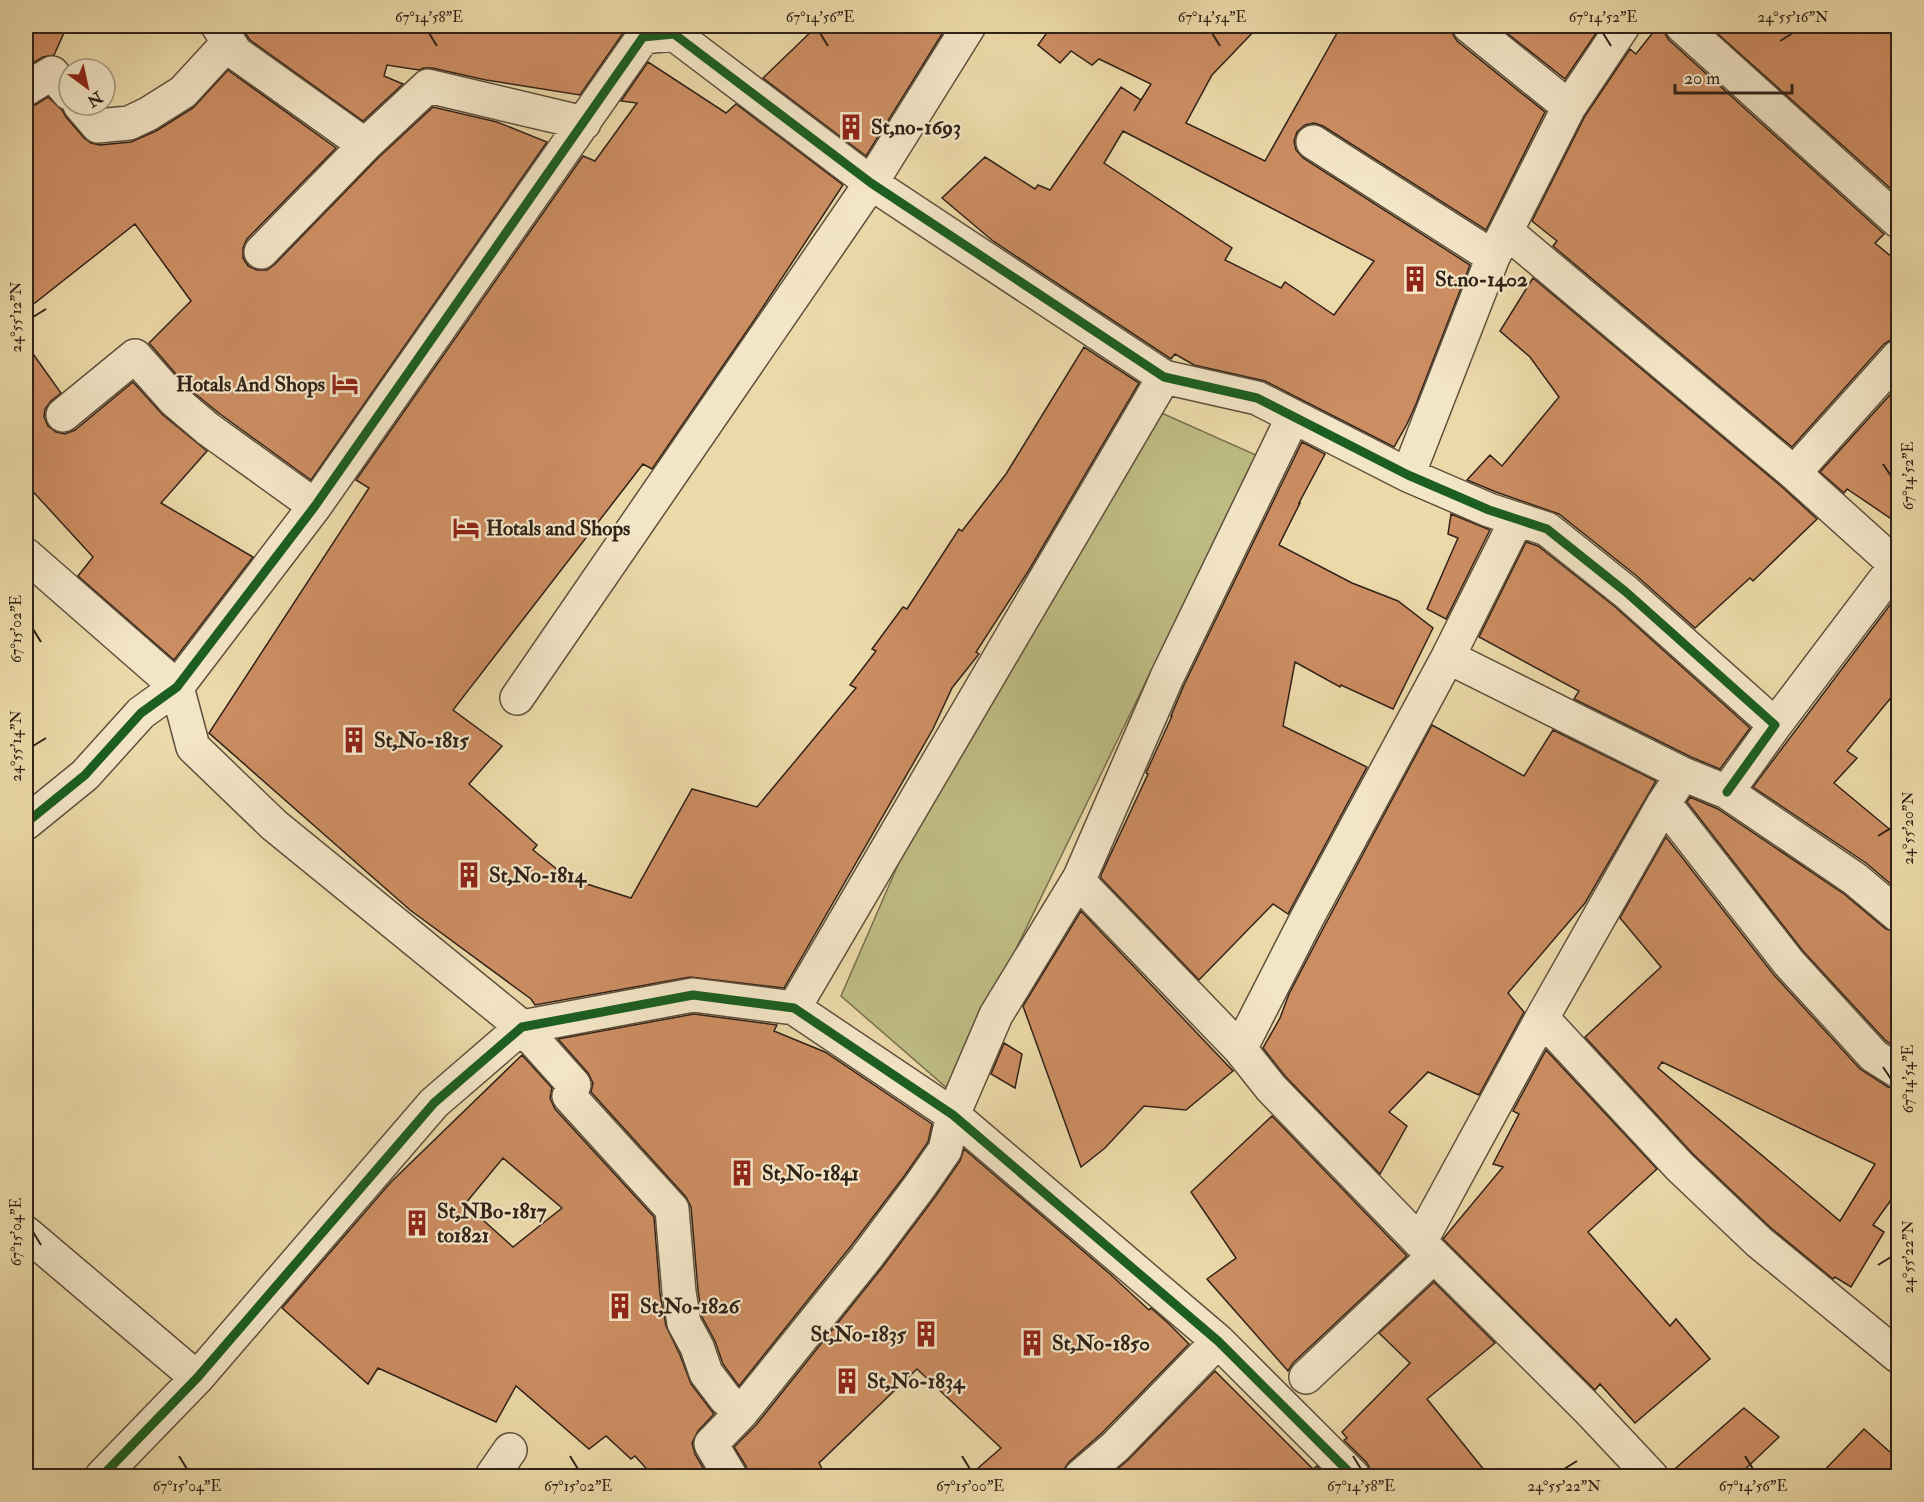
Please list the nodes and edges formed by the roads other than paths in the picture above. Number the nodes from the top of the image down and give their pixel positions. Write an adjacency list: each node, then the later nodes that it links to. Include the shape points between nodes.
1 (969, 26): 13 (street)
2 (1469, 26): 8 (street)
3 (1623, 26): 8 (street)
4 (1682, 26): 14 (street)
5 (224, 34): 9 (street, via 183,92 129,123 98,126); 12 (street, via 236,53)
6 (57, 80): 7 (street, via 51,73)
7 (26, 89)
8 (1569, 107): 15 (street)
9 (90, 117)
10 (584, 123): 12 (street, via 428,86); 13 (street, via 643,37 674,34); 23 (street)
11 (1313, 142): 15 (street)
12 (366, 145): 16 (street)
13 (871, 183): 18 (street); 29 (street)
14 (1899, 221)
15 (1500, 244): 21 (street); 22 (street)
16 (261, 252)
17 (1899, 357): 21 (street)
18 (1164, 377): 20 (street, via 1257,398); 37 (street)
19 (63, 415): 23 (street, via 135,356 175,401 208,429)
20 (1293, 417): 22 (street); 35 (street, via 1167,677)
21 (1794, 473): 26 (street)
22 (1408, 475): 24 (street)
23 (315, 506): 28 (street)
24 (1517, 519): 27 (street); 30 (street, via 1547,528 1626,592)
25 (26, 555): 28 (street)
26 (1897, 566): 30 (street)
27 (1448, 657): 31 (street); 40 (street)
28 (177, 687): 34 (street, via 141,713 85,775); 39 (street, via 193,747 274,825)
29 (517, 698)
30 (1775, 725): 32 (street)
31 (1683, 774): 32 (street); 33 (street)
32 (1727, 792): 36 (street, via 1855,879)
33 (1664, 803): 38 (street); 41 (street, via 1789,963 1874,1056)
34 (26, 823)
35 (1080, 877): 40 (street, via 1079,882); 42 (street, via 996,1015)
36 (1899, 915)
37 (794, 1008): 39 (street, via 693,995); 42 (street)
38 (1542, 1018): 44 (street); 46 (street, via 1680,1167 1743,1227)
39 (522, 1028): 48 (street, via 434,1103); 49 (street, via 574,1085 569,1096 672,1209 684,1323 706,1373)
40 (1240, 1049): 44 (street, via 1272,1088)
41 (1899, 1071)
42 (953, 1115): 45 (street); 49 (street, via 945,1150 920,1186)
43 (26, 1233): 48 (street)
44 (1427, 1249): 47 (street); 54 (street)
45 (1218, 1341): 52 (street, via 1115,1447); 53 (street)
46 (1899, 1356)
47 (1306, 1377)
48 (196, 1378): 50 (street)
49 (741, 1413): 51 (street, via 711,1444)
50 (102, 1476)
51 (730, 1476)
52 (1081, 1476)
53 (1353, 1476)
54 (1651, 1476)

